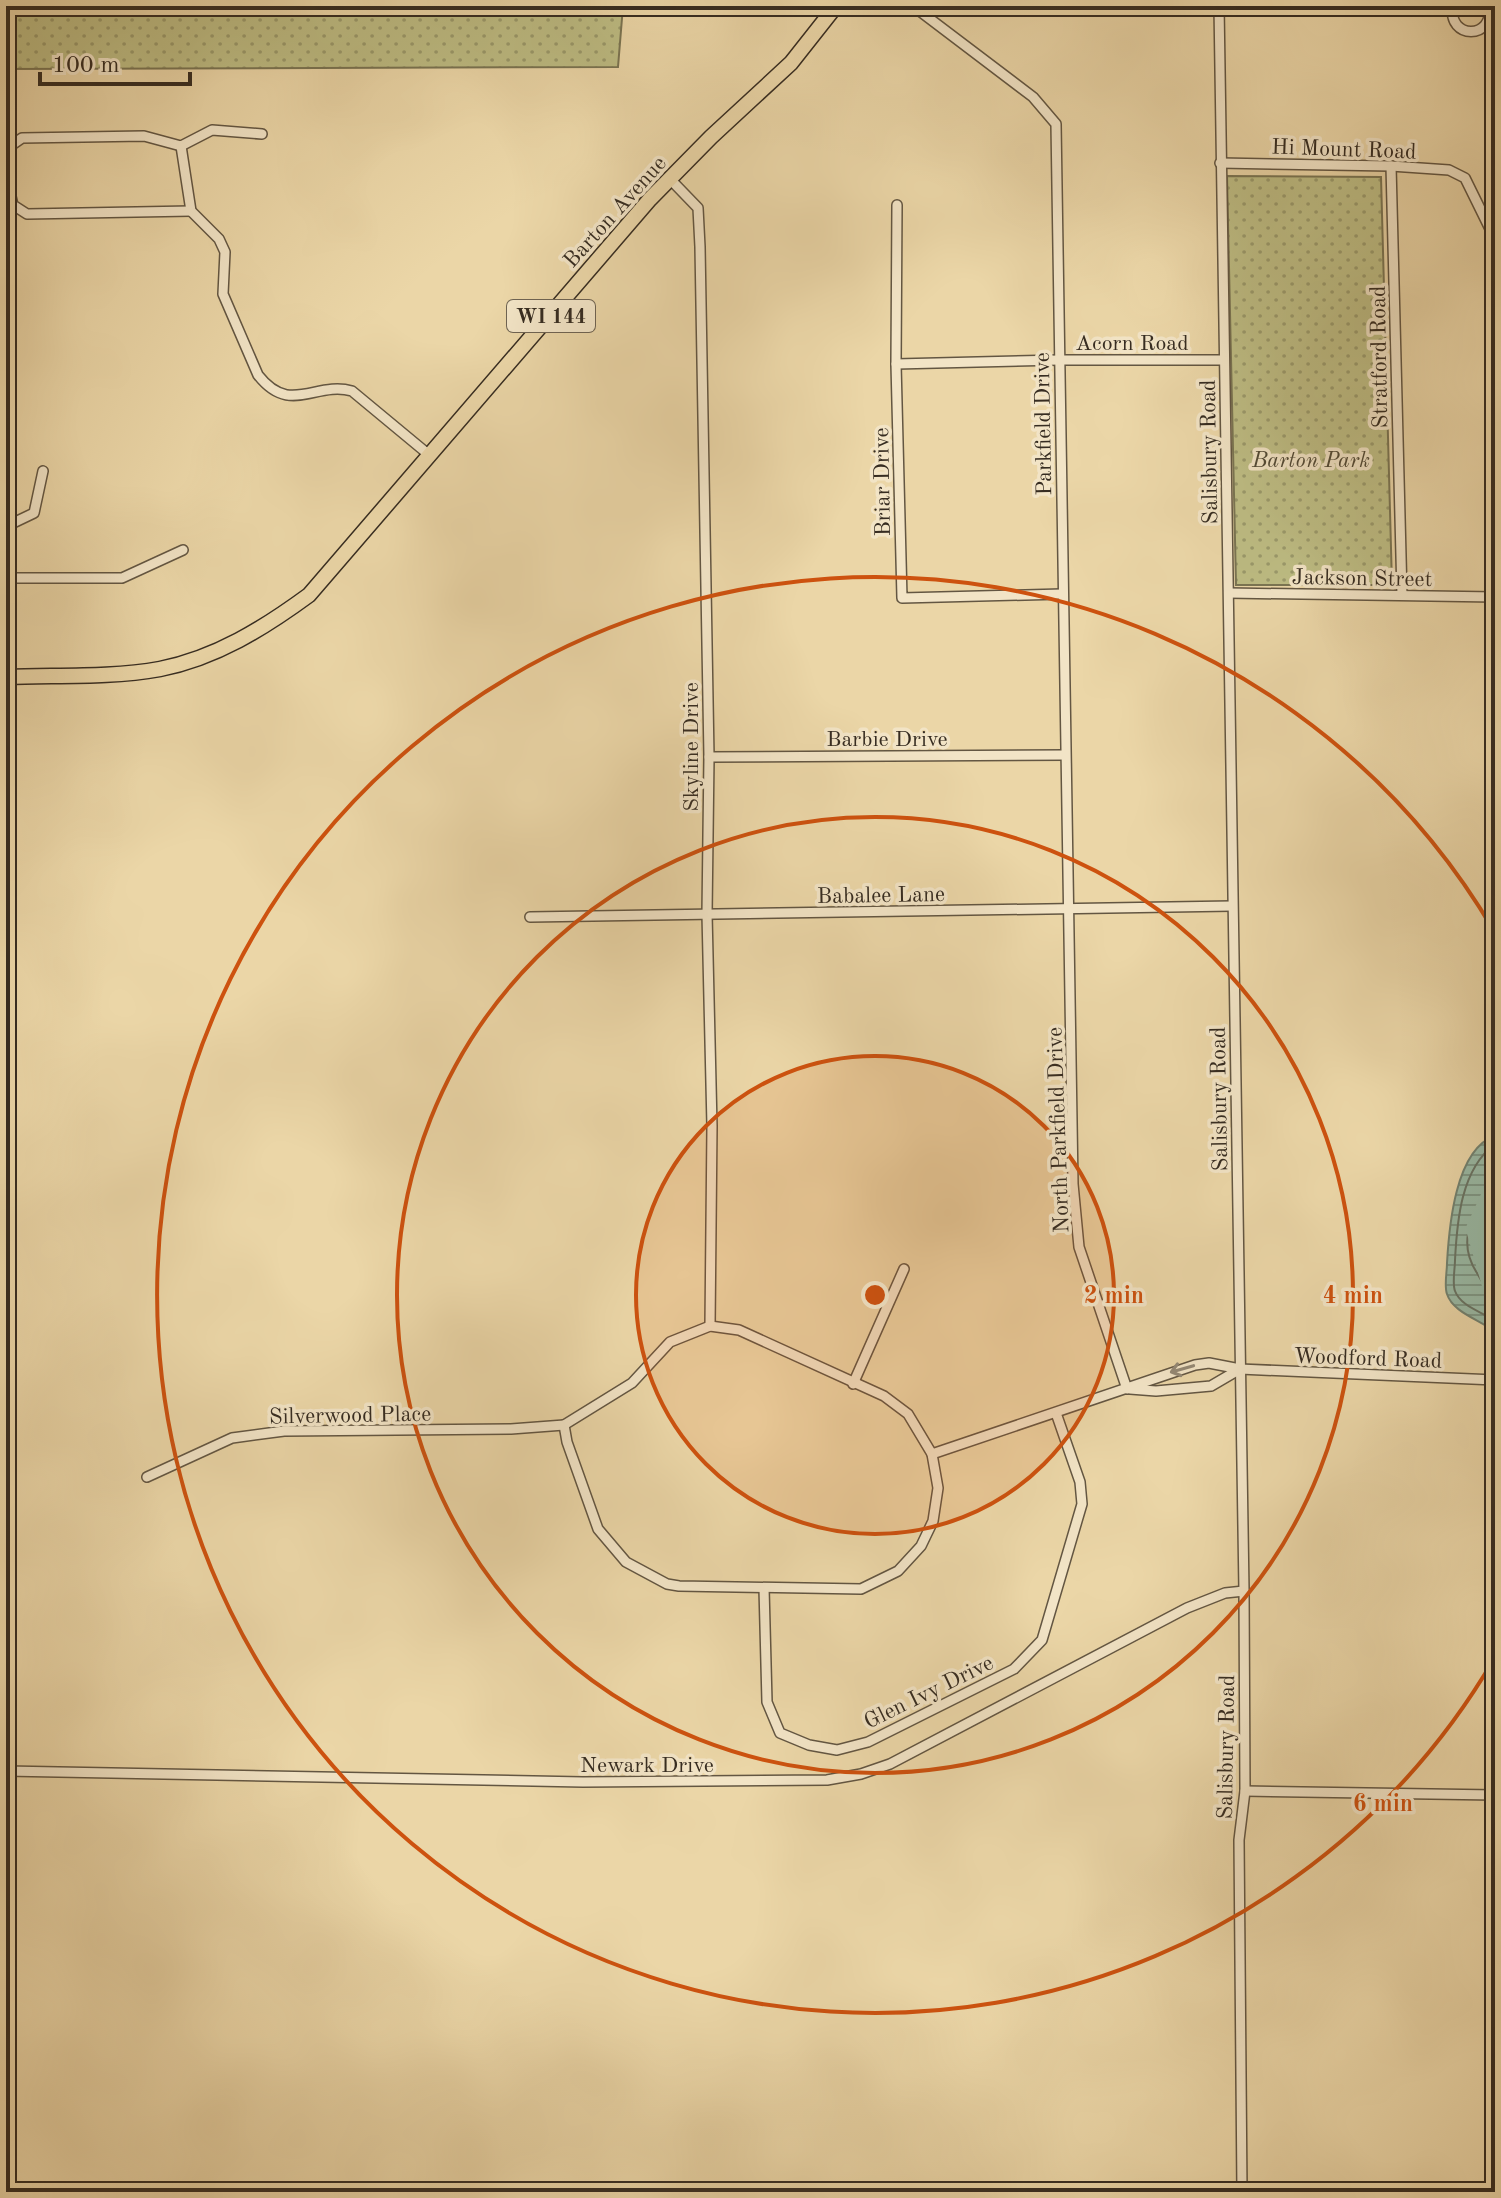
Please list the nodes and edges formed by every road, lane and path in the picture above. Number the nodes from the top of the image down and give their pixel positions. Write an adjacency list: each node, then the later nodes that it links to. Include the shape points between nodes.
1 (836, 6): 12 (main road, Barton Avenue / WI 144, via 791,63)
2 (913, 6): 16 (street, Parkfield Drive, via 1033,97 1056,124)
3 (1219, 6): 9 (street, Salisbury Road)
4 (1453, 6): 5 (street, via 1455,23 1472,32 1488,22)
5 (1489, 6)
6 (262, 134): 7 (street, via 212,130)
7 (181, 146): 8 (street, via 144,136 22,138); 14 (street)
8 (6, 149)
9 (1220, 163): 10 (street, Hi Mount Road); 17 (street, Salisbury Road)
10 (1391, 166): 15 (street, Hi Mount Road, via 1449,170 1465,178); 26 (street, Stratford Road)
11 (6, 175): 14 (street, via 13,205 27,214)
12 (670, 179): 19 (main road, Barton Avenue / WI 144); 30 (street, Skyline Drive, via 698,208)
13 (897, 205): 18 (street, Briar Drive)
14 (191, 211): 19 (street, via 225,252 223,294 267,387 287,397 339,387 352,391)
15 (1495, 239)
16 (1059, 360): 17 (street, Acorn Road); 18 (street, Acorn Road); 25 (street, Parkfield Drive)
17 (1223, 360): 24 (street, Salisbury Road)
18 (896, 364): 25 (street, Briar Drive, via 902,598)
19 (428, 454): 28 (main road, Barton Avenue / WI 144, via 309,595 267,626 213,653 161,668)
20 (43, 471): 21 (street, via 34,513)
21 (6, 529)
22 (183, 550): 23 (street, via 122,578)
23 (6, 578)
24 (1229, 593): 26 (street, Jackson Street); 31 (street, Salisbury Road)
25 (1062, 594): 29 (street, Parkfield Drive)
26 (1402, 595): 27 (street, Jackson Street)
27 (1495, 597)
28 (6, 677)
29 (1065, 755): 30 (street, Barbie Drive); 32 (street, Parkfield Drive)
30 (709, 757): 33 (street, Skyline Drive)
31 (1232, 906): 32 (street, Babalee Lane); 37 (street, Salisbury Road)
32 (1068, 910): 33 (street, Babalee Lane); 40 (street, North Parkfield Drive, via 1079,1247)
33 (707, 914): 34 (street, Babalee Lane); 36 (street, Skyline Drive)
34 (530, 917)
35 (904, 1269): 39 (street)
36 (710, 1326): 39 (street, via 739,1330); 42 (street, via 670,1342 632,1383)
37 (1240, 1369): 38 (street, Woodford Road); 40 (street, Woodford Road, one-way to 40, via 1195,1365); 40 (street, Woodford Road, via 1211,1386); 46 (street, Salisbury Road)
38 (1495, 1380)
39 (853, 1384): 43 (street, via 884,1396 908,1414)
40 (1127, 1389): 41 (street, Woodford Road)
41 (1056, 1413): 43 (street, Woodford Road); 45 (street, Glen Ivy Drive, via 1080,1482 1082,1504 1042,1640 1014,1669 868,1742 837,1750 809,1745 780,1733 767,1702)
42 (564, 1425): 44 (street, Silverwood Place, via 284,1431 232,1438); 45 (street, via 598,1529 626,1562 667,1584)
43 (932, 1454): 45 (street, via 938,1488 933,1521 921,1546 898,1571 861,1589)
44 (147, 1477)
45 (764, 1588)
46 (1244, 1591): 47 (street, Newark Drive, via 1187,1608 890,1764 827,1780 583,1782); 48 (street, Salisbury Road)
47 (6, 1771)
48 (1245, 1791): 49 (street); 50 (street, Salisbury Road, via 1239,1840)
49 (1495, 1795)
50 (1242, 2192)

